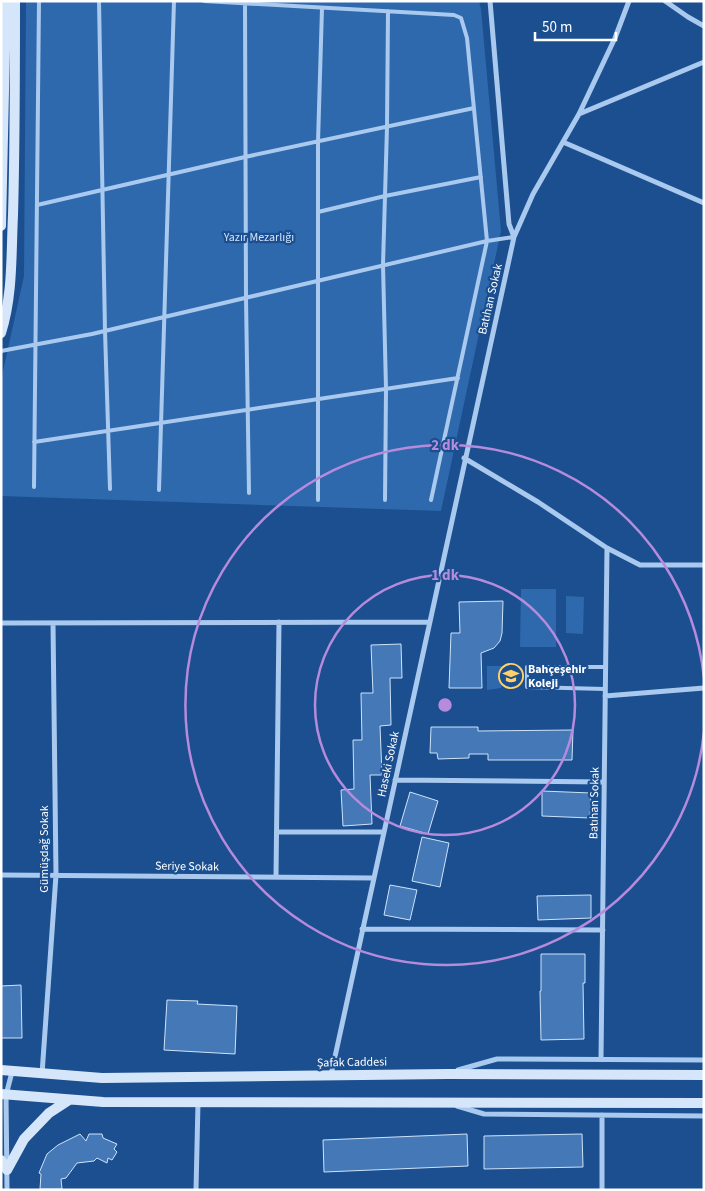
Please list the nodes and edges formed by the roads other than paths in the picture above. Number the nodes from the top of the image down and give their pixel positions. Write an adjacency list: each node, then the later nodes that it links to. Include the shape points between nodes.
1 (6, 1): 28 (main road)
2 (15, 1): 36 (main road, via 10,283)
3 (38, 1): 26 (lane)
4 (99, 1): 23 (lane)
5 (174, 1): 21 (lane)
6 (204, 1): 10 (lane)
7 (490, 1): 29 (street, via 510,224)
8 (629, 1): 16 (street, Batıhan Sokak)
9 (665, 1): 13 (street)
10 (245, 4): 11 (lane); 20 (lane)
11 (322, 8): 12 (lane); 18 (lane)
12 (388, 11): 15 (lane, via 461,18 467,38); 17 (lane)
13 (704, 26)
14 (704, 62): 16 (street)
15 (474, 108): 17 (lane); 22 (lane)
16 (579, 114): 19 (street, Batıhan Sokak)
17 (387, 127): 18 (lane); 24 (lane)
18 (318, 142): 20 (lane); 27 (lane)
19 (563, 142): 25 (street); 29 (street, Batıhan Sokak, via 532,194)
20 (245, 157): 21 (lane); 33 (lane)
21 (168, 176): 23 (lane); 34 (lane)
22 (481, 177): 24 (lane); 30 (lane)
23 (102, 191): 26 (lane); 35 (lane)
24 (385, 196): 27 (lane); 31 (lane)
25 (704, 202)
26 (37, 205): 37 (lane)
27 (318, 212): 32 (lane)
28 (1, 226)
29 (514, 237): 30 (lane); 46 (street, Batıhan Sokak)
30 (487, 241): 31 (lane); 39 (lane)
31 (383, 265): 32 (lane); 40 (lane)
32 (317, 281): 33 (lane); 41 (lane)
33 (246, 298): 34 (lane); 42 (lane)
34 (164, 317): 35 (lane); 43 (lane)
35 (105, 331): 37 (lane); 44 (lane)
36 (1, 333)
37 (35, 344): 38 (lane); 45 (lane)
38 (1, 351)
39 (458, 378): 40 (lane); 53 (lane)
40 (386, 388): 41 (lane); 52 (lane)
41 (318, 399): 42 (lane); 51 (lane)
42 (248, 409): 43 (lane); 50 (lane)
43 (161, 424): 44 (lane); 49 (lane)
44 (108, 432): 45 (lane); 48 (lane)
45 (34, 442): 47 (lane)
46 (464, 458): 54 (street); 57 (street, Haseki Sokak)
47 (34, 487)
48 (110, 489)
49 (159, 490)
50 (249, 493)
51 (318, 500)
52 (385, 500)
53 (431, 500)
54 (607, 548): 55 (street, via 640,565); 60 (street, Batıhan Sokak)
55 (704, 565)
56 (279, 622): 57 (street); 59 (street); 66 (street)
57 (429, 622): 64 (street, Haseki Sokak)
58 (1, 623): 59 (street)
59 (53, 623): 69 (street, Gümüşdağ Sokak)
60 (606, 666): 62 (street, Batıhan Sokak); 62 (lane, via 527,667 528,687)
61 (704, 688): 63 (street)
62 (605, 689): 63 (street, Batıhan Sokak)
63 (605, 696): 65 (street, Batıhan Sokak)
64 (395, 780): 65 (street); 67 (street, Haseki Sokak)
65 (604, 782): 73 (street, Batıhan Sokak)
66 (276, 832): 67 (street); 70 (street)
67 (383, 832): 71 (street, Haseki Sokak)
68 (1, 875): 69 (street, Seriye Sokak)
69 (56, 875): 70 (street, Seriye Sokak); 78 (street, Gümüşdağ Sokak)
70 (276, 877): 71 (street, Seriye Sokak)
71 (373, 878): 72 (street, Haseki Sokak)
72 (362, 929): 73 (street); 80 (street, Haseki Sokak)
73 (603, 930): 74 (street, Batıhan Sokak)
74 (601, 1059): 75 (street); 79 (street, via 497,1059)
75 (704, 1060)
76 (1, 1070): 77 (main road, Şafak Caddesi)
77 (12, 1072): 78 (main road, Şafak Caddesi); 82 (street)
78 (42, 1074): 80 (main road, Şafak Caddesi, via 102,1078)
79 (448, 1074): 80 (main road, Şafak Caddesi); 81 (main road, Şafak Caddesi)
80 (331, 1075)
81 (704, 1075)
82 (4, 1094): 83 (main road); 90 (street)
83 (69, 1100): 85 (main road); 90 (main road, via 49,1113 24,1139)
84 (445, 1102): 85 (main road); 86 (main road); 87 (street, via 484,1114)
85 (198, 1103): 92 (street)
86 (704, 1103)
87 (602, 1116): 88 (street); 93 (street)
88 (704, 1116)
89 (1, 1160): 90 (main road)
90 (7, 1170): 91 (street)
91 (7, 1190)
92 (196, 1190)
93 (602, 1190)

